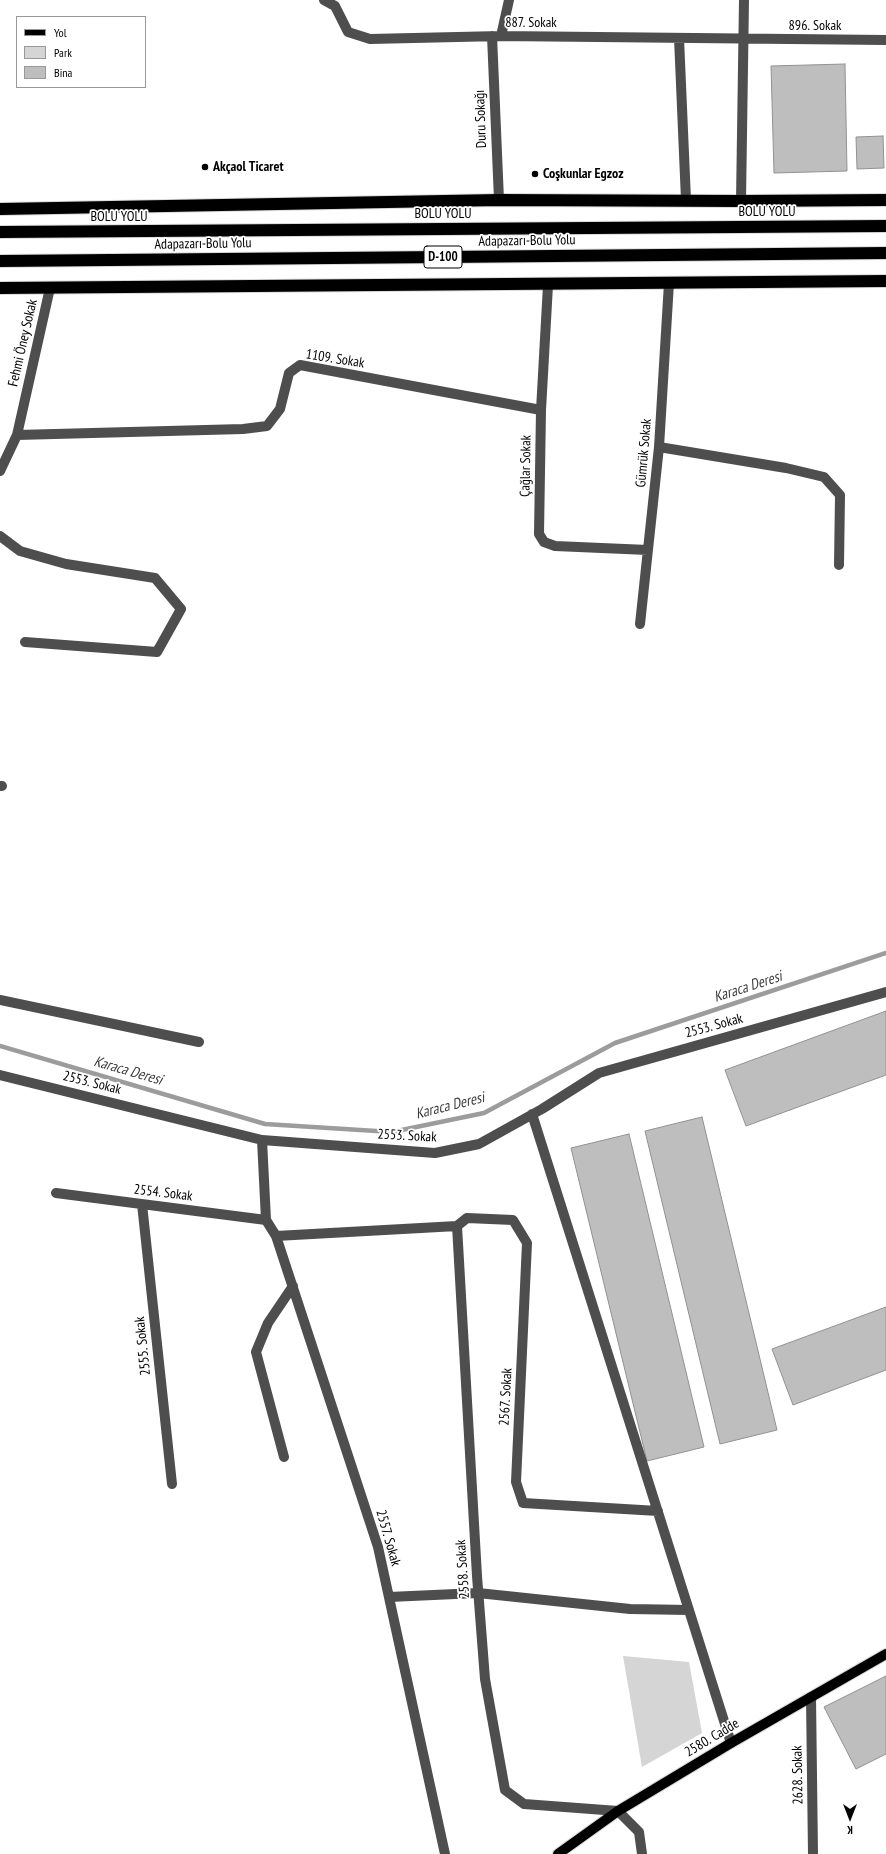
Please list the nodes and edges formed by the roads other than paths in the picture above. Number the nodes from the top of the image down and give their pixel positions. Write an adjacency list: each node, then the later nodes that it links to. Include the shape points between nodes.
1 (324, 0): 4 (street)
2 (509, 0): 5 (street, Duru Sokağı)
3 (744, 0): 7 (street)
4 (336, 3): 5 (street, 887. Sokak, via 348,32 370,39)
5 (496, 36): 6 (street, 887. Sokak); 9 (street, Duru Sokağı)
6 (679, 38): 7 (street, 887. Sokak); 10 (street)
7 (743, 39): 8 (street, 896. Sokak); 12 (street)
8 (886, 40)
9 (499, 200): 10 (highway); 13 (highway)
10 (686, 200): 12 (highway)
11 (886, 200): 12 (highway)
12 (741, 201)
13 (0, 209)
14 (886, 226): 15 (highway, BOLU YOLU / D-100)
15 (0, 232)
16 (886, 253): 17 (highway, Adapazarı-Bolu Yolu / D-100)
17 (0, 261)
18 (886, 281): 19 (highway)
19 (669, 283): 20 (highway); 25 (street, Gümrük Sokak)
20 (548, 285): 22 (highway); 23 (street, Çağlar Sokak)
21 (0, 288): 22 (highway)
22 (50, 288): 24 (street, Fehmi Öney Sokak)
23 (541, 410): 24 (street, 1109. Sokak, via 300,365 288,373 280,409 267,426 243,429); 28 (street, Çağlar Sokak, via 538,530 541,538 555,546)
24 (17, 434): 26 (street, Fehmi Öney Sokak)
25 (659, 447): 28 (street, Gümrük Sokak); 29 (street, via 786,468 824,477 840,495)
26 (0, 471)
27 (0, 536): 31 (street, via 20,551 66,564 155,578 180,609 157,652)
28 (648, 550): 30 (street, Gümrük Sokak)
29 (839, 565)
30 (640, 624)
31 (25, 642)
32 (886, 992): 36 (street, 2553. Sokak, via 599,1073)
33 (0, 1000): 34 (street)
34 (199, 1042)
35 (0, 1075): 37 (street, 2553. Sokak)
36 (532, 1114): 37 (street, 2553. Sokak, via 479,1144 435,1153); 46 (street)
37 (262, 1140): 40 (street)
38 (56, 1193): 39 (street, 2554. Sokak)
39 (142, 1204): 40 (street, 2554. Sokak); 45 (street, 2555. Sokak)
40 (266, 1220): 42 (street)
41 (457, 1226): 42 (street); 46 (street, 2567. Sokak, via 467,1218 512,1220 527,1243 516,1482 523,1503); 47 (street, 2558. Sokak)
42 (276, 1236): 43 (street, 2557. Sokak)
43 (293, 1286): 44 (street, via 268,1323 256,1352); 48 (street, 2557. Sokak, via 378,1547)
44 (284, 1457)
45 (172, 1484)
46 (658, 1511): 49 (street)
47 (478, 1593): 48 (street); 49 (street, via 630,1609); 53 (street, 2558. Sokak, via 485,1679 505,1790 524,1804)
48 (389, 1598): 54 (street, 2557. Sokak)
49 (689, 1610): 52 (street)
50 (886, 1654): 51 (main road, 2580. Cadde)
51 (811, 1697): 52 (main road, 2580. Cadde); 57 (street, 2628. Sokak)
52 (731, 1743): 53 (main road, 2580. Cadde)
53 (618, 1812): 55 (main road, 2580. Cadde); 56 (street, via 639,1832)
54 (445, 1854)
55 (558, 1854)
56 (642, 1854)
57 (813, 1854)

